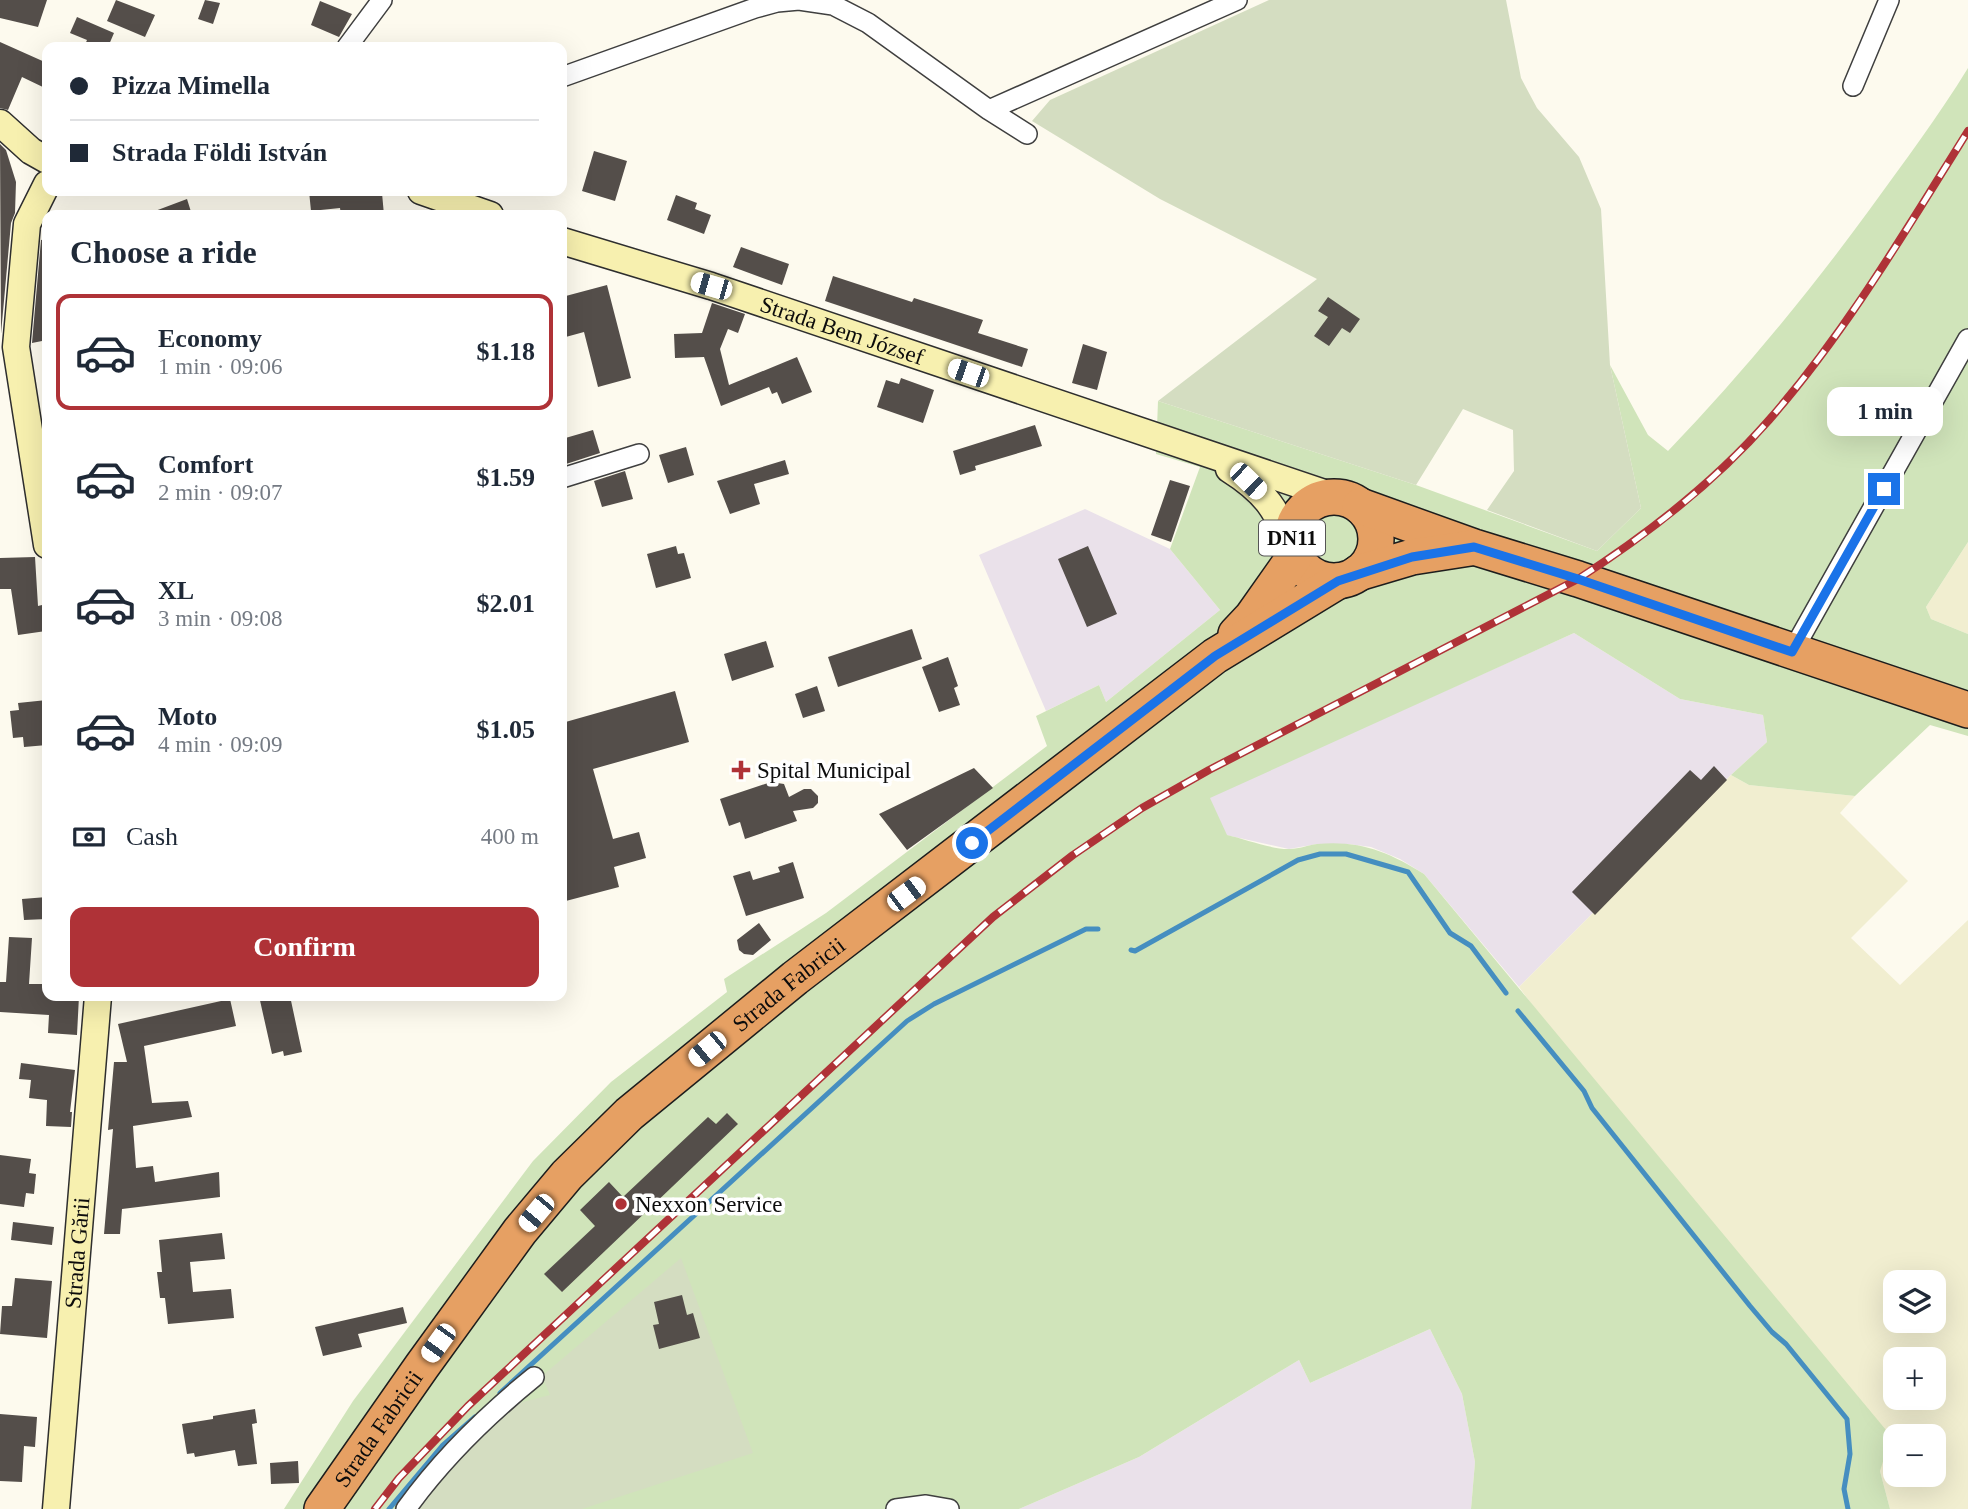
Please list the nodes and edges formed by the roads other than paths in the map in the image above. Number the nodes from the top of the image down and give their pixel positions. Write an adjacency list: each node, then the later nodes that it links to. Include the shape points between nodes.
1 (382, 0): 4 (street)
2 (1237, 0): 7 (street)
3 (1889, 0): 6 (street)
4 (351, 42)
5 (567, 75): 7 (street, via 755,8 811,1 832,5 868,23)
6 (1853, 86)
7 (989, 110): 9 (street)
8 (0, 123): 10 (main road)
9 (1027, 134)
10 (42, 157)
11 (42, 194): 16 (main road, via 27,224)
12 (435, 196): 13 (main road)
13 (476, 210)
14 (567, 243): 17 (main road, Strada Bem József, via 711,286)
15 (1968, 339): 25 (street)
16 (8, 348): 21 (main road)
17 (1200, 452): 20 (main road, Strada Bem József); 23 (main road, Strada Bem József, via 1248,481 1268,501)
18 (639, 454): 19 (street)
19 (567, 476)
20 (1350, 502): 22 (highway, Strada Bem József / DN11); 23 (highway, DN11, via 1315,501 1305,508 1293,529); 24 (highway, via 1368,516 1376,540 1368,564)
21 (42, 520)
22 (1474, 547): 24 (highway, Strada Bem József / DN11, via 1412,557); 25 (highway, Strada Bem József / DN11)
23 (1294, 553): 24 (highway, DN11, via 1310,574 1324,580); 26 (highway, Strada Fabricii / DN11, via 1252,617)
24 (1348, 577): 26 (highway, Strada Fabricii / DN11)
25 (1792, 652): 27 (highway, Strada Bem József / DN11)
26 (1215, 656): 31 (highway, Strada Fabricii / DN11, via 795,978 599,1142 520,1231)
27 (1968, 710)
28 (98, 1001): 30 (main road, Strada Gării)
29 (534, 1377): 32 (street, via 467,1437)
30 (56, 1509)
31 (322, 1509)
32 (406, 1509)
33 (895, 1509): 34 (street, via 926,1505)
34 (949, 1509)

